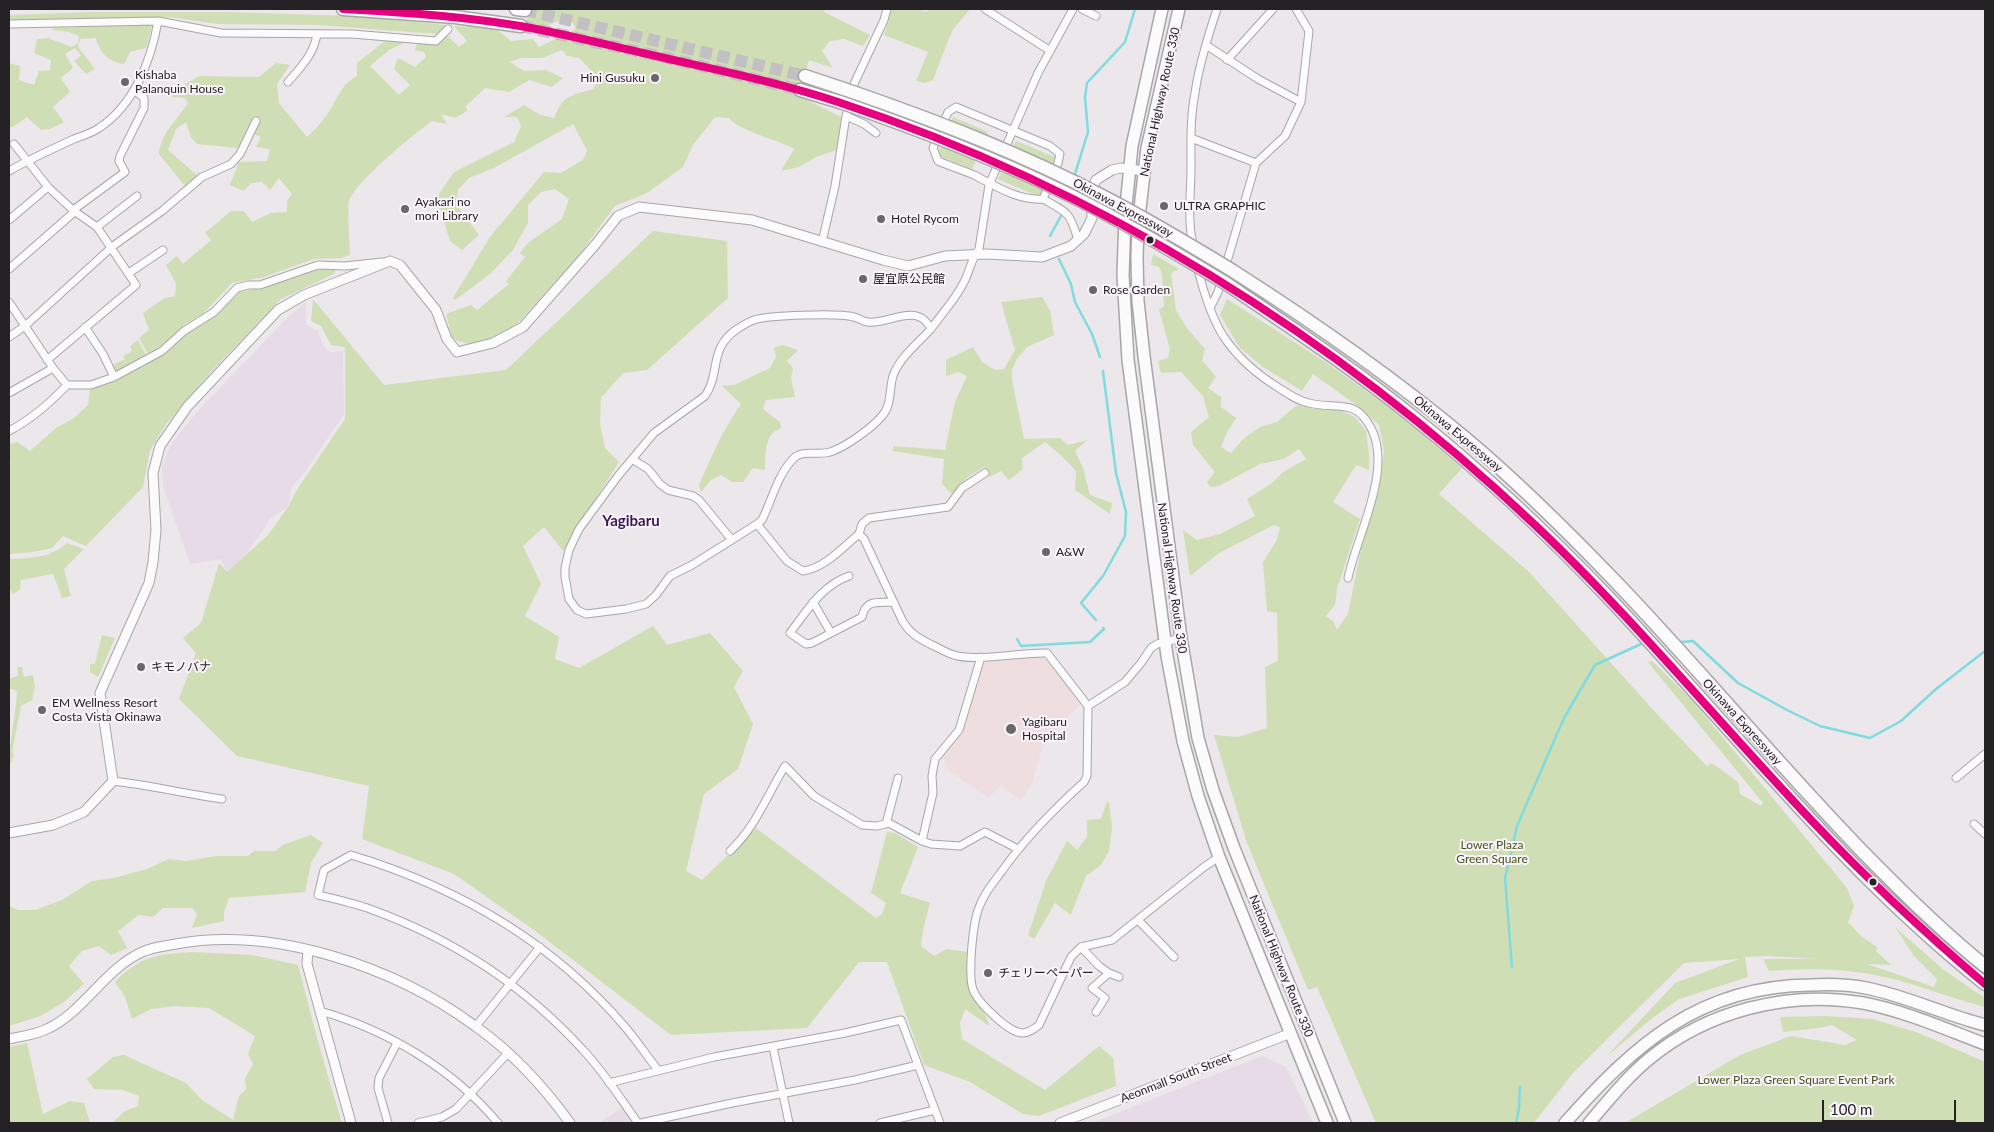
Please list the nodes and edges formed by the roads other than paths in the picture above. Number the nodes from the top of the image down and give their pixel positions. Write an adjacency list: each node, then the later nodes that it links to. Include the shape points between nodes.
1 (343, 9): 14 (highway, via 455,17)
2 (888, 9): 25 (street, via 854,84)
3 (985, 9): 18 (street)
4 (1073, 9): 18 (street)
5 (1082, 9): 11 (street)
6 (1162, 9): 33 (main road, National Highway Route 330, via 1132,146)
7 (1179, 9): 35 (main road, National Highway Route 330)
8 (1217, 9): 17 (street)
9 (1273, 9): 19 (street)
10 (1296, 9): 24 (street, via 1309,31)
11 (1096, 16)
12 (158, 21): 13 (street); 16 (street, via 221,33); 22 (street, via 154,45)
13 (9, 24)
14 (521, 26)
15 (448, 29): 16 (street, via 436,41)
16 (317, 34): 21 (street, via 315,46)
17 (1206, 46): 19 (street); 29 (street, via 1194,94)
18 (1050, 50): 27 (street)
19 (1227, 60): 24 (street)
20 (805, 76): 95 (highway, Okinawa Expressway, bridge, via 997,146 1116,203 1233,271 1382,373 1452,427 1548,513 1618,584 1790,775 1906,896)
21 (288, 82)
22 (134, 90): 31 (street, via 98,129); 40 (street, via 144,98 144,108 120,156 125,172)
23 (800, 90): 99 (highway, Okinawa Expressway, bridge, via 980,155 1054,188 1227,284 1374,386 1454,450 1608,597 1840,852 1896,907)
24 (1301, 102): 32 (street, via 1285,136)
25 (846, 116): 28 (street); 44 (street)
26 (256, 121): 45 (street, via 240,154 231,164 202,177)
27 (1012, 130): 36 (street); 36 (street, via 956,107 948,112 933,148 938,160); 39 (street, via 1050,146 1060,154)
28 (876, 133)
29 (1191, 138): 32 (street); 52 (street, via 1191,232)
30 (14, 144): 31 (street)
31 (27, 161): 34 (street); 37 (street)
32 (1256, 163): 52 (street, via 1218,292)
33 (1130, 169): 35 (street); 43 (street, via 1112,170 1096,180 1091,192 1092,218); 74 (main road, National Highway Route 330, via 1123,248 1126,341)
34 (9, 170)
35 (1144, 170): 73 (main road, National Highway Route 330, via 1138,226 1138,301)
36 (989, 185): 39 (street, via 1031,200); 47 (street, via 979,249)
37 (48, 187): 40 (street); 41 (street)
38 (137, 196): 42 (street)
39 (1043, 199): 43 (street, via 1068,213)
40 (74, 211): 42 (street); 49 (street)
41 (9, 220)
42 (97, 227): 45 (street)
43 (1078, 240): 47 (street, via 1072,246 1042,257)
44 (822, 242): 47 (street, via 908,266 945,256); 48 (street, via 752,220 639,207 618,216 523,327 493,343 457,352 447,339 432,304 400,265)
45 (110, 248): 50 (street); 53 (street)
46 (163, 250): 50 (street)
47 (974, 255): 55 (street, via 965,281)
48 (390, 261): 59 (street, via 345,266 318,264 260,285 248,284 237,288 214,312 184,331 162,351); 80 (street, via 304,295 278,310 187,407 160,446 153,473 156,530 150,576 100,693)
49 (9, 269)
50 (129, 273): 54 (street, via 136,285)
51 (9, 302): 53 (street)
52 (1210, 308): 69 (street, via 1224,338 1260,376 1300,401 1352,408 1364,416 1372,430 1378,473)
53 (25, 326): 56 (street); 57 (street)
54 (86, 327): 57 (street); 59 (street)
55 (931, 329): 63 (street, via 918,316 869,322 848,316 775,316 754,320 724,340 705,396 654,433); 65 (street, via 905,357 894,375 888,408 881,417 832,452 802,453 794,458)
56 (9, 337)
57 (47, 360): 58 (street)
58 (52, 368): 60 (street); 61 (street)
59 (114, 377): 60 (street, via 91,385)
60 (67, 385): 62 (street, via 49,405)
61 (9, 392)
62 (9, 431)
63 (632, 459): 67 (street, via 648,469 668,490 698,500); 67 (street, via 579,529 569,550 565,577 569,599 577,610 586,614 646,604 670,576)
64 (985, 473): 66 (street, via 962,488 948,507 869,518 862,524)
65 (757, 524): 66 (street, via 787,561 804,571 826,561); 67 (street)
66 (859, 534): 71 (street)
67 (732, 540)
68 (849, 576): 70 (street)
69 (1348, 578)
70 (813, 602): 72 (street); 72 (street, via 790,633 806,644)
71 (892, 602): 72 (street, via 872,602 862,617); 75 (street, via 906,627 916,637 951,654 972,658)
72 (831, 633)
73 (1181, 638): 74 (street); 127 (main road, National Highway Route 330, via 1198,738 1213,790)
74 (1165, 641): 76 (street, via 1151,648 1124,682); 89 (main road, National Highway Route 330, via 1183,741)
75 (981, 656): 76 (street, via 1047,653); 86 (street, via 959,730 935,759 933,793)
76 (1088, 706): 87 (street, via 1087,776)
77 (1985, 754): 79 (street)
78 (898, 778): 82 (street)
79 (1956, 778)
80 (113, 781): 81 (street); 84 (street, via 84,812 53,825)
81 (222, 798)
82 (886, 824): 86 (street); 88 (street, via 862,825 814,796 785,766 756,820)
83 (1974, 824): 85 (street)
84 (9, 833)
85 (1985, 834)
86 (922, 841): 87 (street, via 960,846 985,832)
87 (1018, 849): 92 (street, via 978,909 973,929 971,981 974,992 1000,1021 1022,1033 1029,1032 1039,1026 1071,957)
88 (730, 850)
89 (1219, 857): 90 (street); 104 (main road, National Highway Route 330)
90 (1138, 920): 92 (street, via 1112,940); 94 (street)
91 (540, 947): 98 (street); 98 (street, via 480,908 390,866 351,855 324,870 318,895 368,908 417,928 466,953); 111 (street, via 603,1002)
92 (1081, 947): 96 (street)
93 (308, 950): 100 (street, via 307,964); 103 (street, via 386,975); 105 (street, via 258,941 213,939 143,952 105,978 60,1022 48,1029)
94 (1174, 957)
95 (1985, 966)
96 (1109, 973): 97 (street); 101 (street, via 1092,988 1105,998)
97 (1119, 978)
98 (510, 983): 103 (street); 112 (street, via 584,1051)
99 (1985, 984)
100 (320, 1011): 106 (street, via 349,1019); 116 (street)
101 (1096, 1012)
102 (1985, 1025): 128 (main road, via 1894,994 1851,985 1798,985 1748,992 1700,1009 1655,1036 1612,1072)
103 (476, 1026): 109 (street)
104 (1291, 1033): 125 (street, Aeonmall South Street); 126 (main road, National Highway Route 330)
105 (9, 1039)
106 (398, 1043): 114 (street); 117 (street, via 379,1078)
107 (1985, 1044): 129 (main road, via 1863,1003 1818,1000 1754,1007 1712,1020 1667,1045 1640,1067)
108 (772, 1047): 110 (street, via 900,1020); 111 (street); 113 (street)
109 (508, 1052): 114 (street); 120 (street, via 548,1094)
110 (918, 1065): 113 (street); 115 (street)
111 (658, 1070): 112 (street)
112 (609, 1083): 121 (street)
113 (783, 1093): 121 (street); 122 (street)
114 (470, 1094): 118 (street, via 442,1118); 119 (street)
115 (935, 1110): 123 (street); 124 (street)
116 (351, 1123)
117 (388, 1123)
118 (418, 1123)
119 (498, 1123)
120 (570, 1123)
121 (639, 1123)
122 (789, 1123)
123 (880, 1123)
124 (940, 1123)
125 (1060, 1123)
126 (1327, 1123)
127 (1345, 1123)
128 (1565, 1123)
129 (1589, 1123)

